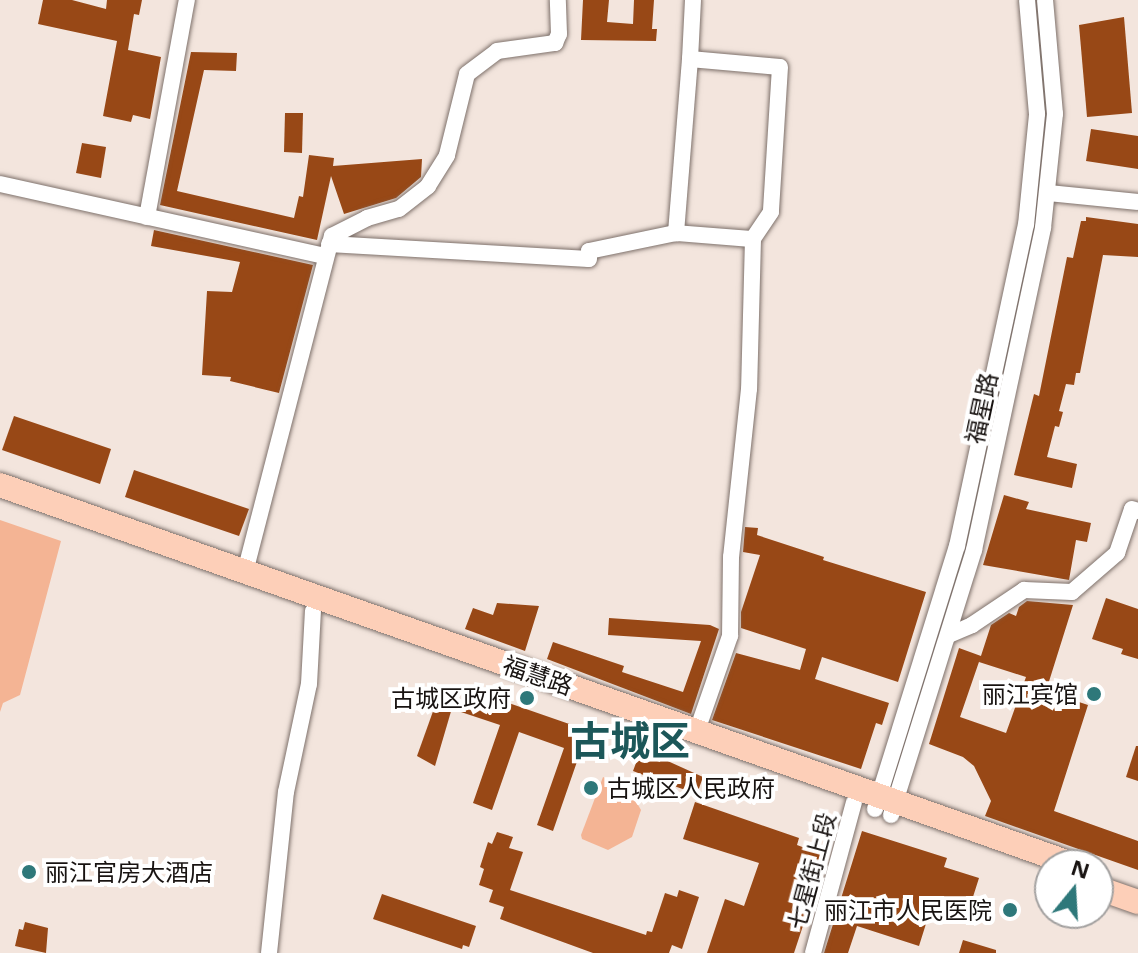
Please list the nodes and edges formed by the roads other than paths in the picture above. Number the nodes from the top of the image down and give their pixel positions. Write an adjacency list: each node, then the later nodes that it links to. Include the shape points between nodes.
1 (187, 0): 10 (street)
2 (558, 0): 13 (street, via 555,43 497,51 467,74 447,155 428,186 399,209 332,236)
3 (693, 0): 6 (street)
4 (1027, 0): 21 (street, 福星路, via 1037,114 1031,200 957,546)
5 (1045, 0): 8 (street, 福星路, via 1055,114)
6 (690, 59): 11 (street); 12 (street, via 780,67 771,212)
7 (0, 184): 10 (street)
8 (1049, 193): 9 (street); 19 (street, 福星路, via 974,550)
9 (1138, 202)
10 (147, 217): 13 (street)
11 (676, 233): 12 (street); 13 (street, via 589,251 589,259)
12 (753, 239): 20 (street, via 749,389 731,557 730,636)
13 (327, 250): 17 (street)
14 (0, 485): 17 (main road, 福慧路)
15 (0, 501): 18 (main road, 福慧路)
16 (1138, 511): 19 (street, via 1132,509 1117,553 1072,592 1024,590)
17 (245, 572): 20 (main road, 福慧路)
18 (313, 611): 21 (main road, 福慧路); 28 (street, via 309,684 286,792)
19 (949, 635): 21 (street, 福星路)
20 (697, 731): 21 (main road, 福慧路)
21 (879, 805): 22 (main road, 福慧路); 23 (main road, 福慧路); 29 (street, 七星街上段)
22 (1034, 852)
23 (1034, 866)
24 (1114, 879): 25 (main road)
25 (1138, 887)
26 (1114, 894): 27 (main road)
27 (1138, 902)
28 (269, 953)
29 (813, 953)

